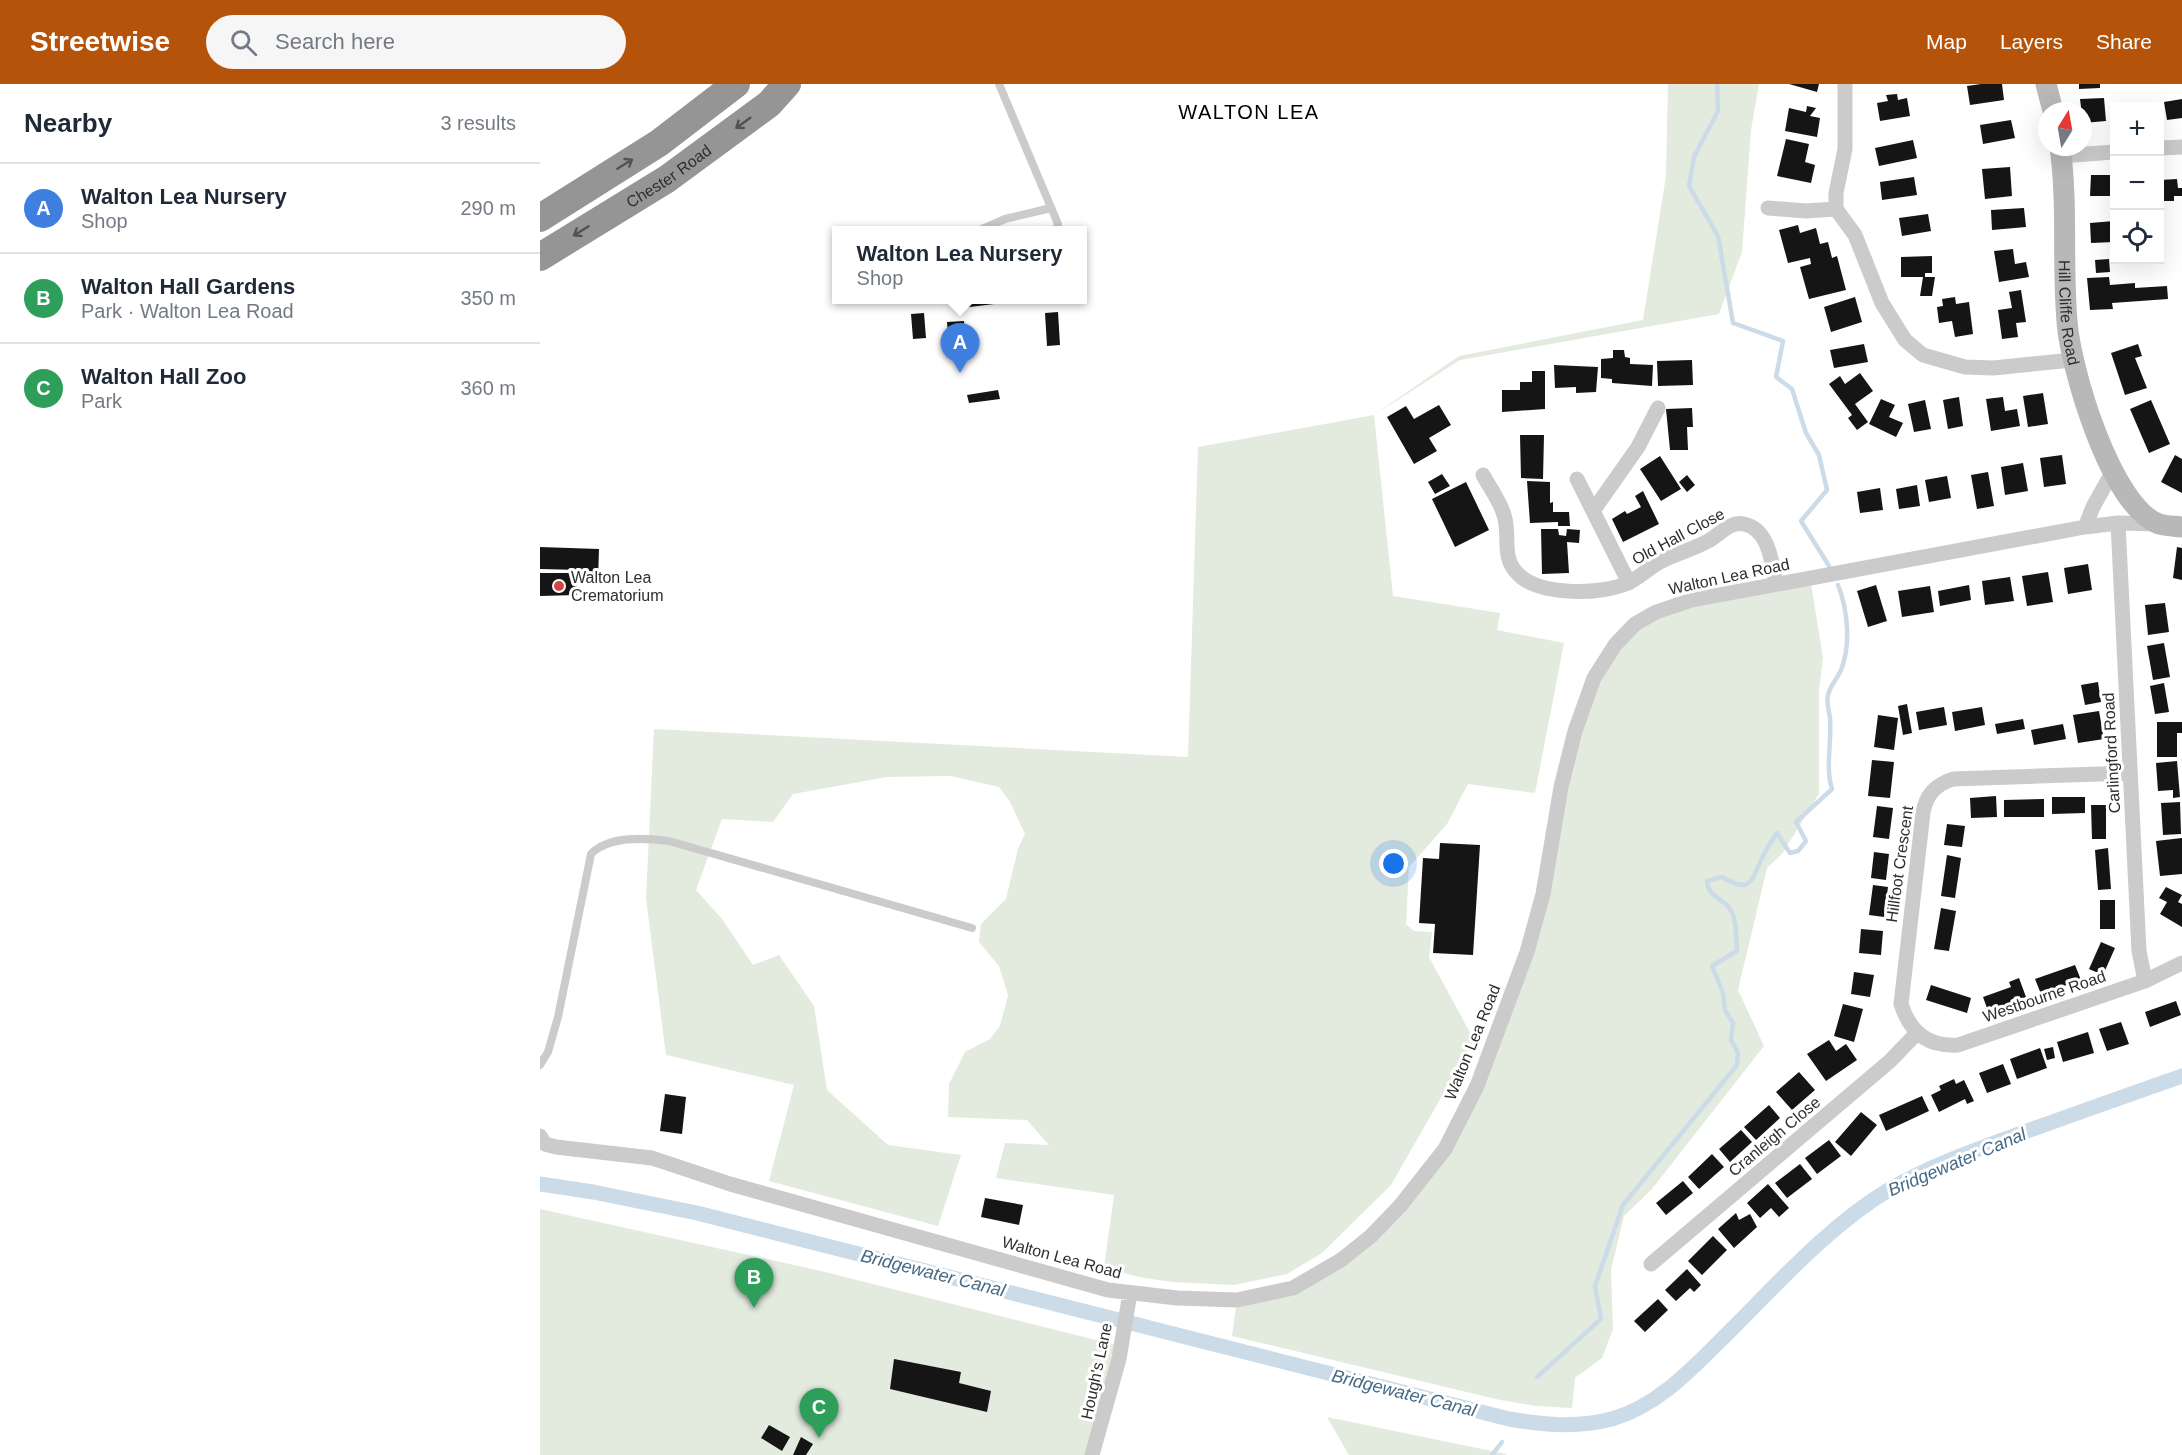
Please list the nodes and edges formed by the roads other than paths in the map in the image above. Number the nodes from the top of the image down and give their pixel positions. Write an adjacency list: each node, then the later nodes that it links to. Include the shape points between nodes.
1 (736, 84): 15 (highway, Chester Road, one-way to 1, via 659,142)
2 (786, 84): 18 (highway, Chester Road, one-way to 18, via 769,104 667,179)
3 (999, 84): 12 (lane)
4 (1845, 84): 14 (street, via 1845,148)
5 (2046, 84): 6 (street)
6 (2051, 102)
7 (2182, 147): 8 (street)
8 (2164, 148)
9 (2092, 152): 10 (street)
10 (2110, 152)
11 (2061, 156): 19 (street, Hill Cliffe Road)
12 (1051, 208): 16 (lane); 17 (lane)
13 (1768, 208): 14 (street)
14 (1836, 209): 19 (street, via 1858,242 1889,316 1913,349 1950,364 1979,368)
15 (540, 218)
16 (990, 226)
17 (1057, 226)
18 (540, 257)
19 (2072, 360): 21 (street, Hill Cliffe Road)
20 (1658, 408): 24 (street, via 1638,447)
21 (2113, 471): 26 (street, Hill Cliffe Road, via 2131,499); 27 (street)
22 (1484, 475): 29 (street, Old Hall Close, via 1504,516 1509,563 1524,580 1549,588 1590,592)
23 (1577, 479): 24 (street, Old Hall Close)
24 (1593, 511): 29 (street, Old Hall Close)
25 (2118, 523): 26 (street, Walton Lea Road); 27 (street, Walton Lea Road); 31 (street, Carlingford Road)
26 (2158, 524): 28 (street)
27 (2085, 526): 30 (street, Walton Lea Road)
28 (2182, 527)
29 (1629, 583): 30 (street, Old Hall Close, via 1658,563 1710,540 1734,524 1745,524 1765,540)
30 (1776, 584): 39 (street, Walton Lea Road, via 1692,600 1656,612 1635,624 1615,645 1594,678 1561,788 1543,894 1478,1086 1445,1149 1400,1206 1341,1260 1293,1288 1237,1300)
31 (2130, 773): 34 (street, Carlingford Road, via 2139,951); 35 (street, Hillfoot Crescent, via 1953,779 1931,792 1923,813 1901,994 1904,1012)
32 (972, 928): 36 (lane, via 669,841 630,839 604,846 591,854 558,1017)
33 (2182, 963): 34 (street, Westbourne Road)
34 (2145, 981): 35 (street, Westbourne Road, via 1958,1045 1940,1045)
35 (1917, 1033): 38 (street, Cranleigh Close, via 1890,1061)
36 (540, 1065)
37 (540, 1136): 39 (street, Walton Lea Road, via 545,1144 556,1148 652,1158 730,1184)
38 (1651, 1264)
39 (1130, 1293): 40 (street, Hough's Lane, via 1119,1359)
40 (1092, 1455)

